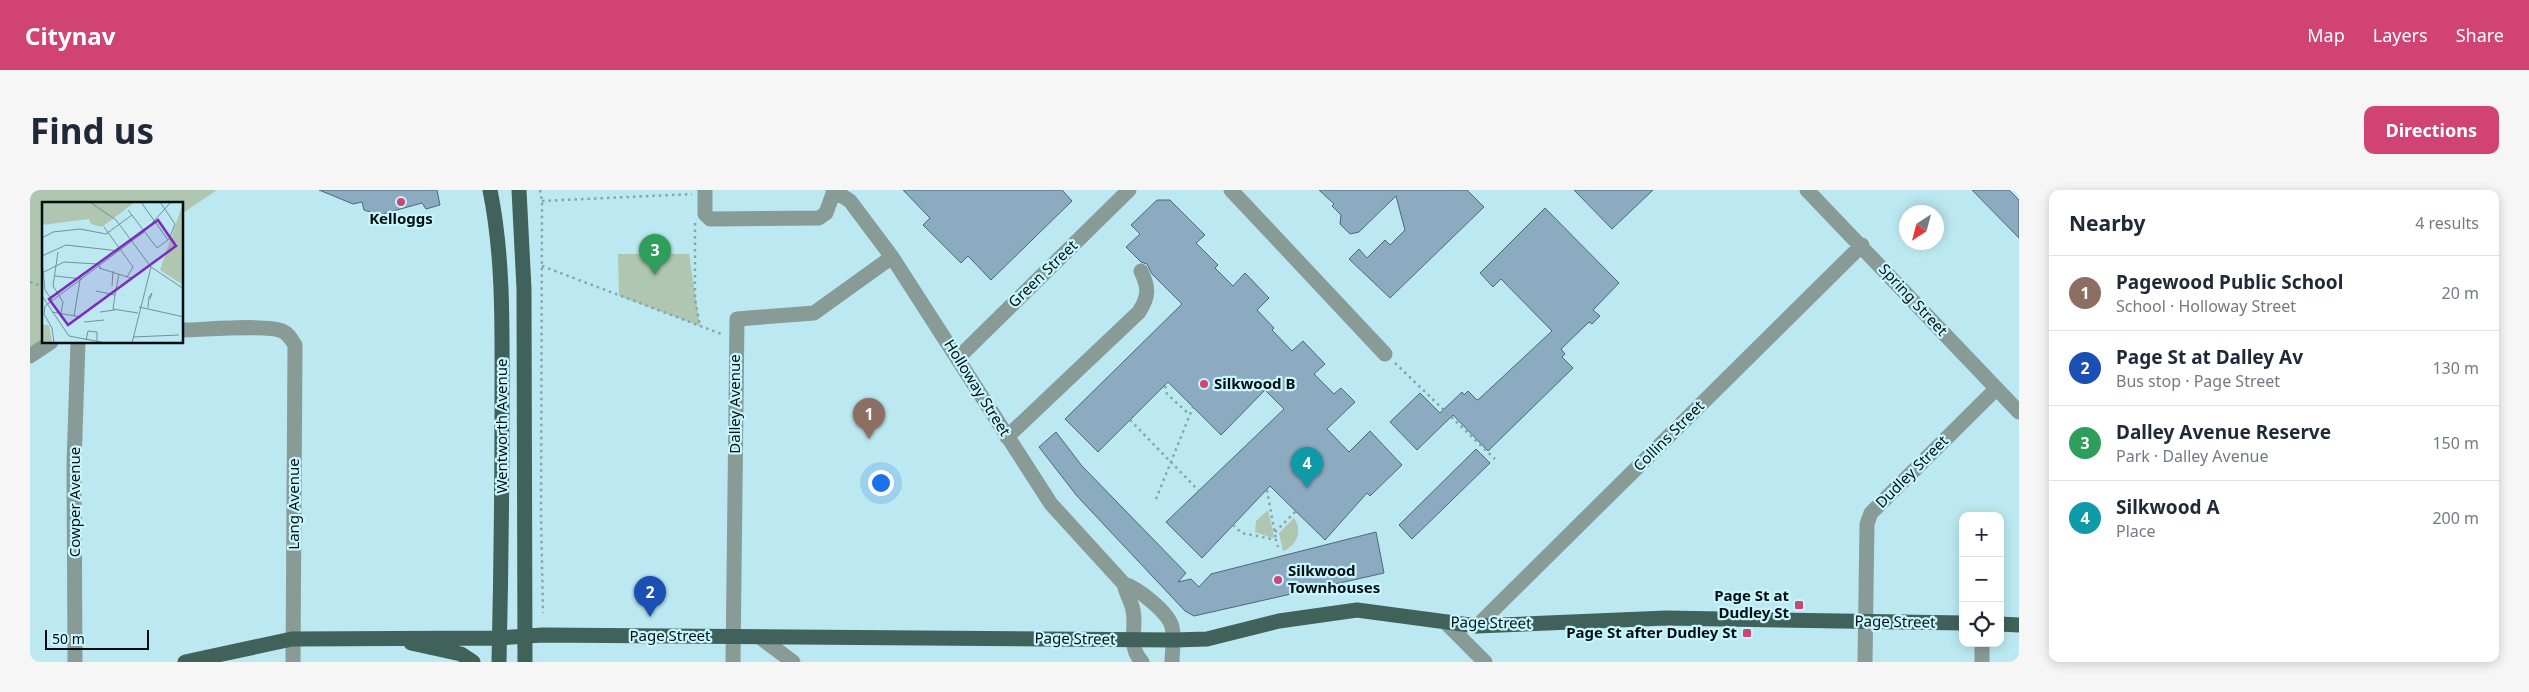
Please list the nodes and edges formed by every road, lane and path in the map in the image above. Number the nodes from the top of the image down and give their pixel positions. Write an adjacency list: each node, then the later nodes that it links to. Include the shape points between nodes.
1 (490, 190): 53 (main road, Wentworth Avenue, via 501,311 501,595)
2 (519, 190): 13 (main road, Wentworth Avenue)
3 (540, 190): 9 (path)
4 (834, 190): 8 (street, via 826,212 819,218 710,219 705,214); 12 (street, Holloway Street, via 850,201)
5 (1129, 190): 25 (street, Green Street)
6 (1231, 190): 23 (street)
7 (1807, 190): 11 (street, Spring Street)
8 (700, 192): 9 (path)
9 (542, 201): 14 (path)
10 (696, 214): 18 (path, via 695,299)
11 (1862, 245): 27 (street, Spring Street); 50 (street, Collins Street)
12 (892, 257): 20 (street, Dalley Avenue, via 814,313 737,319); 25 (street, Holloway Street)
13 (522, 258): 14 (path); 51 (main road, Wentworth Avenue)
14 (542, 266): 18 (path); 44 (path)
15 (1141, 271): 32 (street, via 1148,286 1147,300 1139,312)
16 (30, 282): 17 (path)
17 (42, 286)
18 (700, 326): 20 (path)
19 (184, 330): 55 (street, Lang Avenue, via 280,330 289,335 295,345)
20 (736, 340): 52 (street, Dalley Avenue)
21 (48, 344): 24 (street)
22 (78, 344): 60 (street, Cowper Avenue, via 74,465)
23 (1385, 354): 33 (path)
24 (30, 356)
25 (958, 358): 32 (street, Holloway Street)
26 (1164, 386): 30 (path, via 1167,394)
27 (1996, 389): 29 (street, Spring Street); 45 (street, Dudley Street, via 1871,513 1867,524)
28 (1193, 407): 30 (path)
29 (2019, 412)
30 (1188, 414): 34 (path)
31 (1130, 420): 34 (path)
32 (1007, 437): 43 (street, Holloway Street, via 1050,504)
33 (1495, 459)
34 (1170, 461): 36 (path); 37 (path)
35 (1267, 490): 40 (path)
36 (1199, 491)
37 (1156, 498)
38 (1296, 511): 40 (path)
39 (1233, 525): 41 (path, via 1242,533)
40 (1275, 532): 41 (path)
41 (1276, 540): 42 (path)
42 (1278, 547)
43 (1124, 584): 57 (street, Holloway Street, via 1136,588 1166,617 1172,625); 58 (street, Holloway Street, via 1134,611)
44 (543, 613)
45 (1866, 621): 46 (main road, Page Street); 50 (main road, Page Street, via 1666,618); 71 (street, Dudley Street)
46 (1959, 622)
47 (1447, 624): 50 (main road, Page Street); 57 (main road, Page Street, via 1357,610 1279,621 1207,639); 70 (street)
48 (2004, 624): 49 (main road)
49 (2019, 625)
50 (1477, 626)
51 (525, 635): 52 (main road, Page Street); 53 (main road, Page Street); 65 (main road, Wentworth Avenue)
52 (734, 636): 54 (main road, Page Street); 66 (street, Dalley Avenue)
53 (498, 638): 56 (main road, Page Street); 64 (main road, Wentworth Avenue)
54 (760, 638): 58 (main road, Page Street); 67 (street)
55 (292, 639): 56 (main road, Page Street); 61 (main road, Page Street); 62 (street, Lang Avenue)
56 (390, 639): 63 (main road, via 461,654)
57 (1174, 640): 58 (main road, Page Street); 69 (street, Holloway Street)
58 (1132, 641): 68 (street, Holloway Street)
59 (1982, 647): 72 (street)
60 (76, 662)
61 (185, 662)
62 (293, 662)
63 (473, 662)
64 (499, 662)
65 (525, 662)
66 (733, 662)
67 (793, 662)
68 (1142, 662)
69 (1172, 662)
70 (1485, 662)
71 (1865, 662)
72 (1982, 662)

